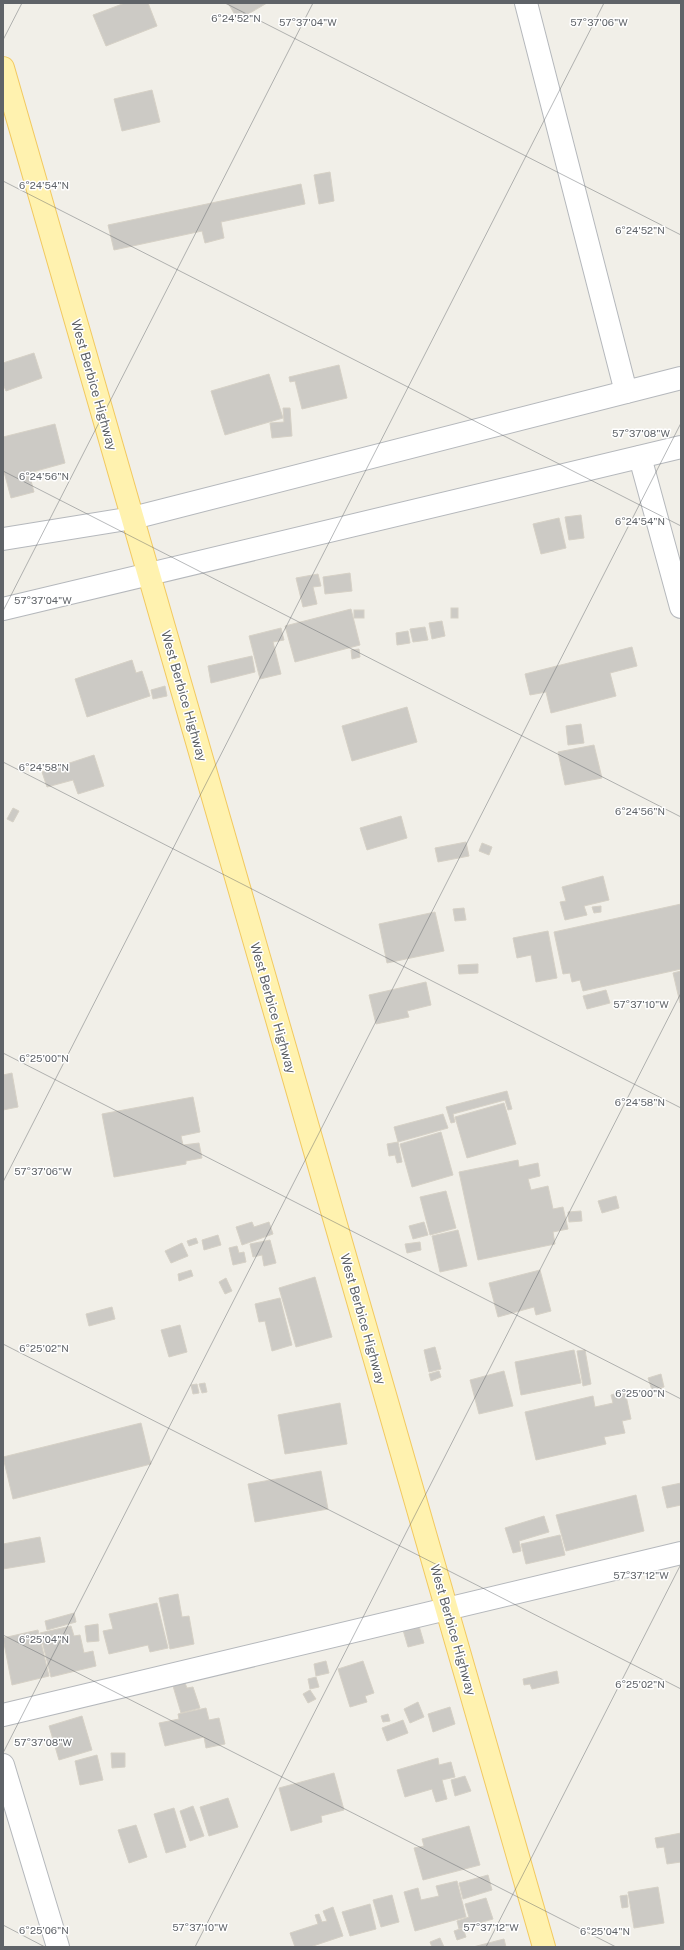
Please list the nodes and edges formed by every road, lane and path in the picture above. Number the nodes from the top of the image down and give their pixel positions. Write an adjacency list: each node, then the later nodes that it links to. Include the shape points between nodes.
1 (526, 3): 4 (street)
2 (3, 68): 7 (main road, West Berbice Highway)
3 (681, 378): 4 (street)
4 (626, 392): 7 (street)
5 (681, 447): 6 (street)
6 (640, 457): 9 (street); 10 (street)
7 (133, 518): 8 (street); 9 (main road, West Berbice Highway)
8 (3, 539)
9 (148, 574): 11 (street); 13 (main road, West Berbice Highway)
10 (681, 607)
11 (3, 608)
12 (681, 1553): 13 (street)
13 (446, 1608): 14 (street); 17 (main road, West Berbice Highway)
14 (3, 1715)
15 (3, 1765): 16 (street)
16 (58, 1947)
17 (544, 1947)

